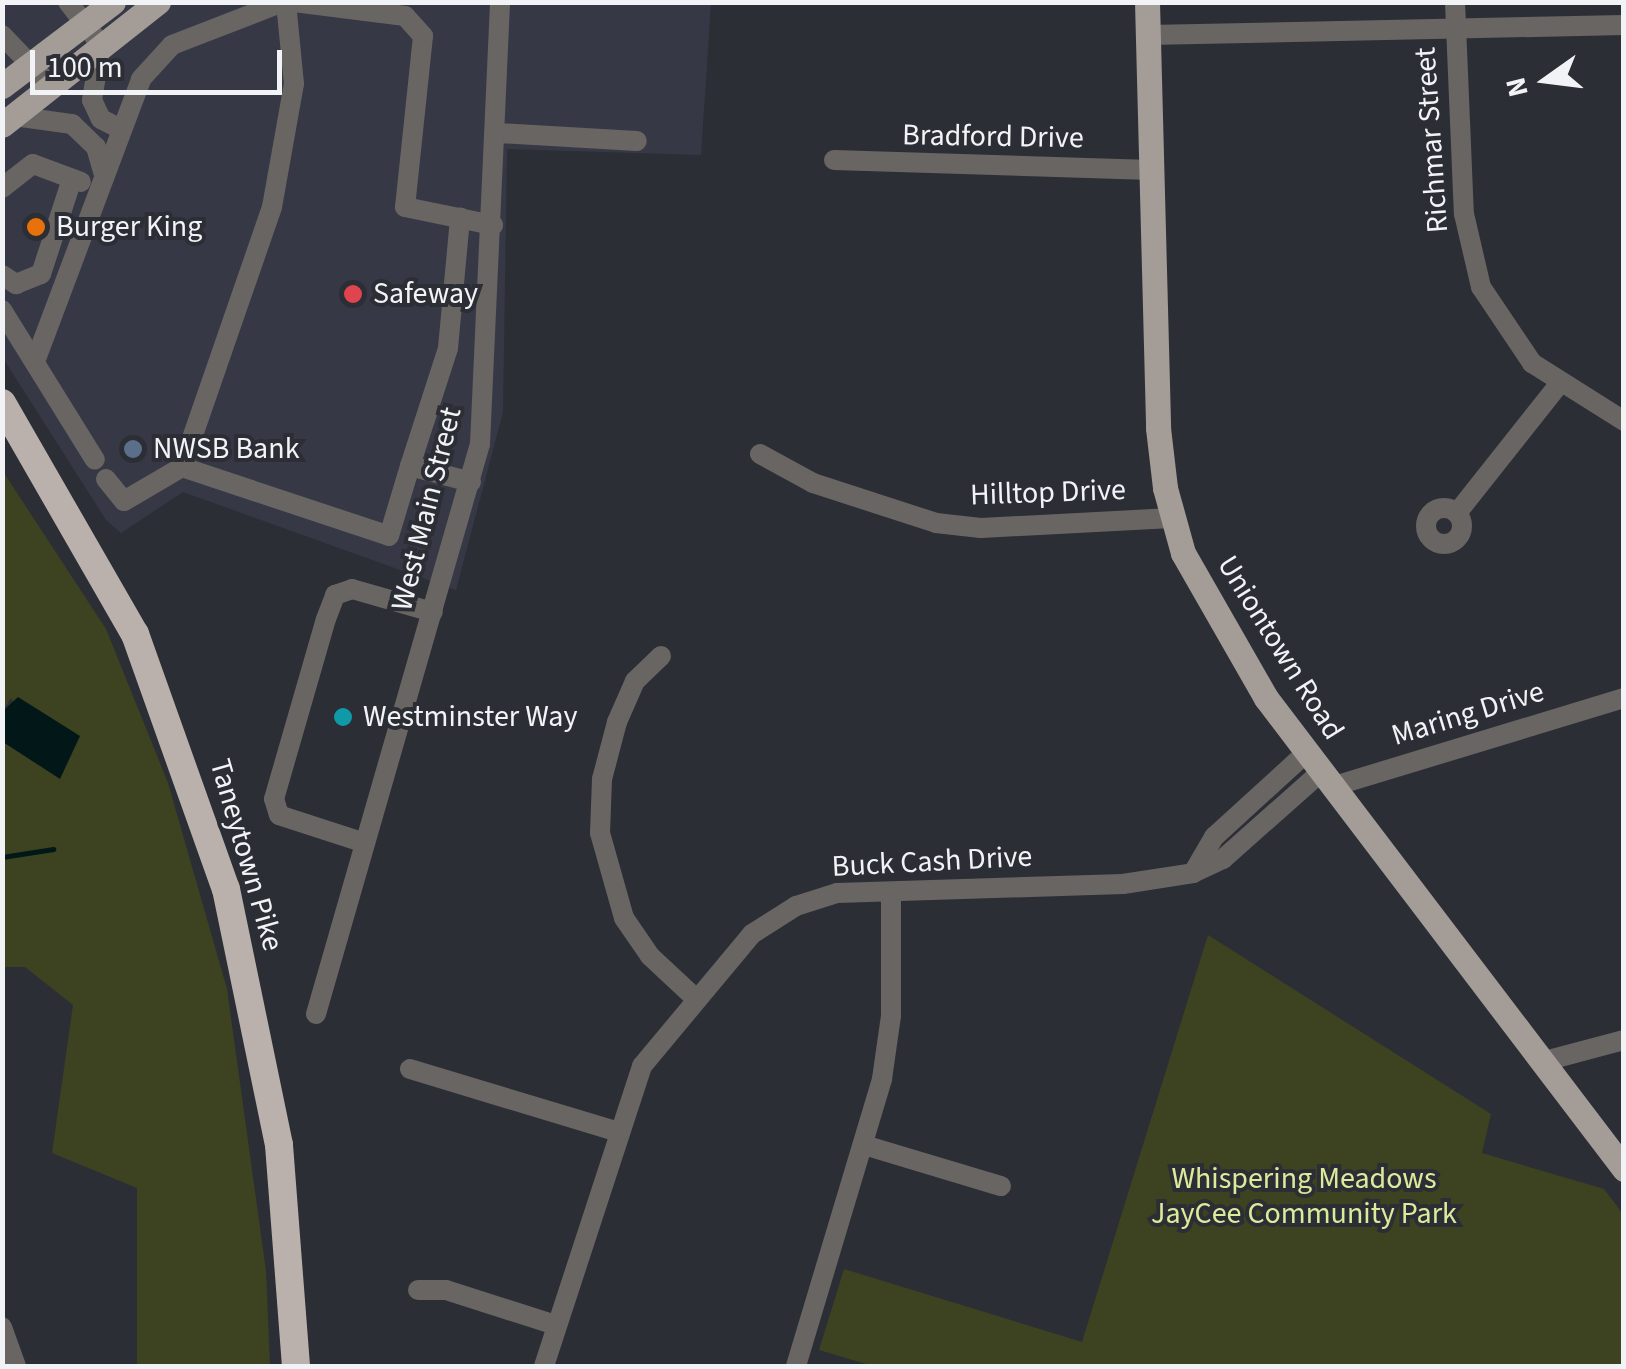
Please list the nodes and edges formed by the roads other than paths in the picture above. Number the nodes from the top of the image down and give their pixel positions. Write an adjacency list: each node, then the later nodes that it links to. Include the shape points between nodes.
1 (68, 2): 9 (street)
2 (113, 2): 9 (main road)
3 (158, 2): 14 (main road)
4 (285, 2): 19 (street, via 172,45 141,78); 38 (street, via 294,84 272,207)
5 (294, 2): 27 (street, via 405,16 422,36 405,207)
6 (500, 2): 20 (street, West Main Street)
7 (1147, 2): 12 (main road, Uniontown Road)
8 (1455, 2): 11 (street, Richmar Street)
9 (85, 23): 14 (street); 15 (main road)
10 (1624, 25): 11 (street)
11 (1456, 28): 12 (street); 32 (street, Richmar Street, via 1470,252 1503,324 1532,363)
12 (1148, 34): 23 (main road, Uniontown Road)
13 (2, 36): 15 (street)
14 (101, 45): 17 (main road); 19 (street, via 92,100 101,120)
15 (31, 63): 16 (main road); 17 (street)
16 (2, 86)
17 (52, 86): 18 (main road)
18 (8, 120): 25 (street, via 72,124 96,146)
19 (121, 129): 25 (street)
20 (498, 133): 21 (street); 28 (street, West Main Street)
21 (638, 141)
22 (834, 160): 23 (street, Bradford Drive)
23 (1151, 170): 42 (main road, Uniontown Road, via 1158,428)
24 (72, 179): 25 (street); 26 (street, via 32,164); 29 (street, via 41,274 16,284)
25 (100, 180): 31 (street)
26 (2, 188)
27 (460, 218): 28 (street); 37 (street, via 448,348)
28 (494, 225): 40 (street, West Main Street, via 485,395)
29 (2, 275)
30 (2, 310): 31 (street)
31 (36, 360): 36 (street)
32 (1561, 382): 34 (street, Richmar Street); 41 (street)
33 (2, 403): 62 (highway, Taneytown Pike, via 135,634 226,889 280,1145)
34 (1624, 421)
35 (760, 454): 42 (street, Hilltop Drive, via 814,483 960,527)
36 (95, 460)
37 (410, 466): 38 (street, via 389,536); 40 (street)
38 (182, 467): 39 (street, via 124,500)
39 (106, 479)
40 (471, 482): 43 (street, West Main Street)
41 (1457, 513)
42 (1172, 518): 46 (main road, Uniontown Road, via 1217,619)
43 (433, 612): 47 (street, West Main Street); 47 (street, via 352,589 335,595 326,618 274,799 279,815)
44 (660, 656): 49 (street, via 635,681 616,722 602,779 600,832 624,918 650,956)
45 (1624, 698): 46 (street, Maring Drive)
46 (1319, 771): 48 (street, Buck Cash Drive, via 1214,836 1193,872 1123,884); 52 (main road, Uniontown Road)
47 (365, 843): 50 (street, West Main Street)
48 (890, 892): 49 (street, Buck Cash Drive, via 837,894 773,918); 55 (street, via 889,1032)
49 (694, 997): 54 (street, Buck Cash Drive, via 642,1066)
50 (316, 1014)
51 (1624, 1040): 52 (street)
52 (1545, 1061): 56 (main road, Uniontown Road)
53 (410, 1069): 54 (street)
54 (616, 1130): 59 (street, Buck Cash Drive)
55 (864, 1145): 57 (street); 64 (street)
56 (1624, 1169)
57 (1002, 1186)
58 (418, 1290): 59 (street, via 446,1290)
59 (556, 1325): 63 (street, Buck Cash Drive)
60 (2, 1327): 61 (street)
61 (16, 1366)
62 (296, 1366)
63 (544, 1366)
64 (796, 1366)

